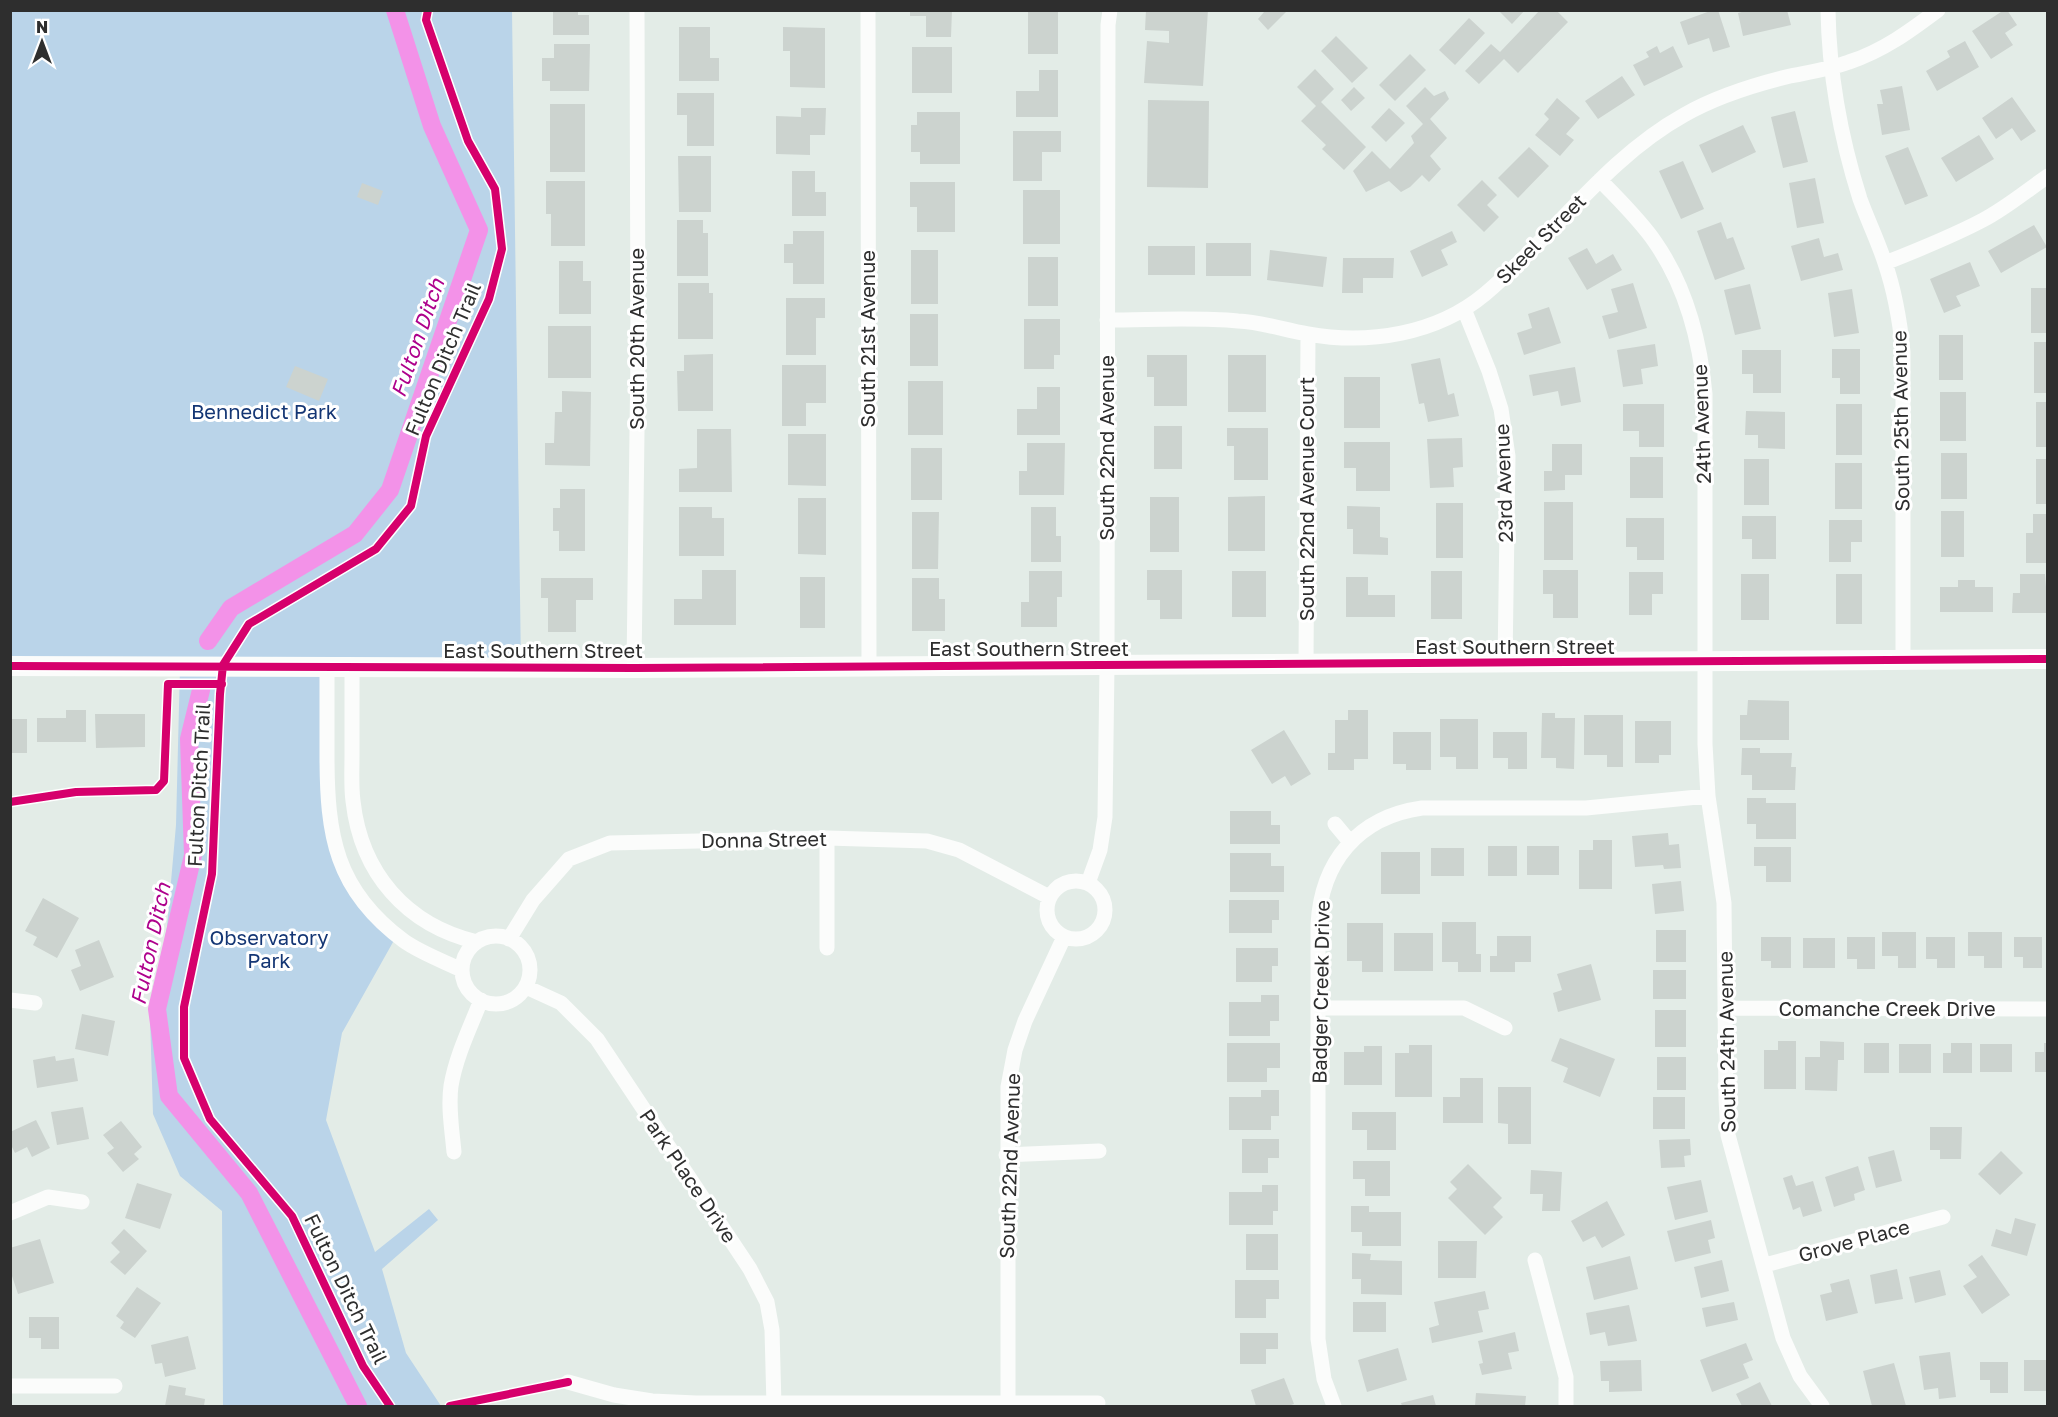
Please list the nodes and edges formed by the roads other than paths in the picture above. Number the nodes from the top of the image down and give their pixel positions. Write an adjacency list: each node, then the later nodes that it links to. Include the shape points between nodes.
1 (638, 10): 23 (street, South 20th Avenue)
2 (868, 10): 21 (street, South 21st Avenue)
3 (1110, 10): 11 (street, South 22nd Avenue)
4 (1827, 10): 6 (street, South 25th Avenue)
5 (1938, 10): 6 (street, Skeel Street, via 1884,48)
6 (1832, 68): 8 (street, Skeel Street, via 1742,89 1697,107 1656,132); 9 (street, South 25th Avenue, via 1846,150)
7 (2048, 176): 9 (street, via 1983,220)
8 (1600, 180): 10 (street, Skeel Street, via 1514,268); 15 (street, 24th Avenue, via 1643,227 1667,261 1694,326 1705,394)
9 (1885, 263): 14 (street, South 25th Avenue, via 1900,320 1903,352)
10 (1464, 309): 12 (street, Skeel Street, via 1428,326 1394,335 1358,338); 18 (street, 23rd Avenue, via 1501,409 1506,445)
11 (1107, 320): 12 (street, Skeel Street, via 1238,321); 16 (street, South 22nd Avenue)
12 (1308, 334): 17 (street, South 22nd Avenue Court)
13 (2048, 659): 14 (street, East Southern Street)
14 (1903, 660): 15 (street, East Southern Street)
15 (1705, 662): 18 (street, East Southern Street); 24 (street, South 24th Avenue)
16 (1107, 664): 17 (street, East Southern Street); 21 (street, East Southern Street); 28 (street, South 22nd Avenue, via 1106,817)
17 (1306, 664): 18 (street, East Southern Street)
18 (1505, 664)
19 (10, 666): 20 (street, East Southern Street)
20 (327, 667): 22 (street, East Southern Street); 34 (street, via 327,800 342,868 376,918 406,942)
21 (869, 667): 23 (street, East Southern Street)
22 (352, 668): 23 (street, East Southern Street); 32 (street, via 352,799 363,846 374,869 400,903 418,917)
23 (634, 668)
24 (1708, 796): 27 (street, Badger Creek Drive, via 1586,808 1422,808 1382,819); 40 (street, South 24th Avenue, via 1724,903)
25 (1335, 824): 27 (street)
26 (827, 838): 29 (street, Donna Street, via 927,841 959,850); 31 (street, Donna Street, via 610,843 568,859 534,900); 33 (street)
27 (1350, 842): 39 (street, Badger Creek Drive, via 1330,872 1319,906)
28 (1088, 883): 29 (street, via 1064,883); 30 (street, via 1105,902 1103,922 1089,936)
29 (1049, 897): 30 (street, via 1049,922)
30 (1064, 937): 45 (street, South 22nd Avenue, via 1025,1021 1016,1050 1008,1087)
31 (509, 939): 32 (street, via 487,937); 35 (street, via 519,945 530,965)
32 (477, 942): 34 (street, via 464,959)
33 (827, 948)
34 (462, 970): 37 (street, via 469,991)
35 (526, 987): 37 (street, via 509,1002); 55 (street, Park Place Drive, via 561,1003 597,1039 750,1269 767,1302 772,1330)
36 (10, 1000): 38 (street)
37 (481, 1000): 44 (street, via 451,1086)
38 (35, 1003)
39 (1319, 1008): 42 (street, via 1464,1008); 57 (street, Badger Creek Drive, via 1318,1339 1322,1371)
40 (1726, 1008): 41 (street, Comanche Creek Drive); 50 (street, South 24th Avenue, via 1728,1135)
41 (2048, 1009)
42 (1505, 1028)
43 (1100, 1151): 45 (street)
44 (454, 1152)
45 (1006, 1155): 56 (street, South 22nd Avenue)
46 (82, 1203): 47 (street, via 48,1197)
47 (10, 1213)
48 (1943, 1217): 50 (street, Grove Place)
49 (1535, 1260): 58 (street, via 1566,1377)
50 (1764, 1264): 59 (street, South 24th Avenue, via 1790,1356)
51 (568, 1382): 55 (street, via 652,1401)
52 (10, 1386): 53 (street)
53 (115, 1386)
54 (1098, 1403): 56 (street)
55 (774, 1405): 56 (street)
56 (1008, 1405)
57 (1334, 1407)
58 (1566, 1407)
59 (1822, 1407)

